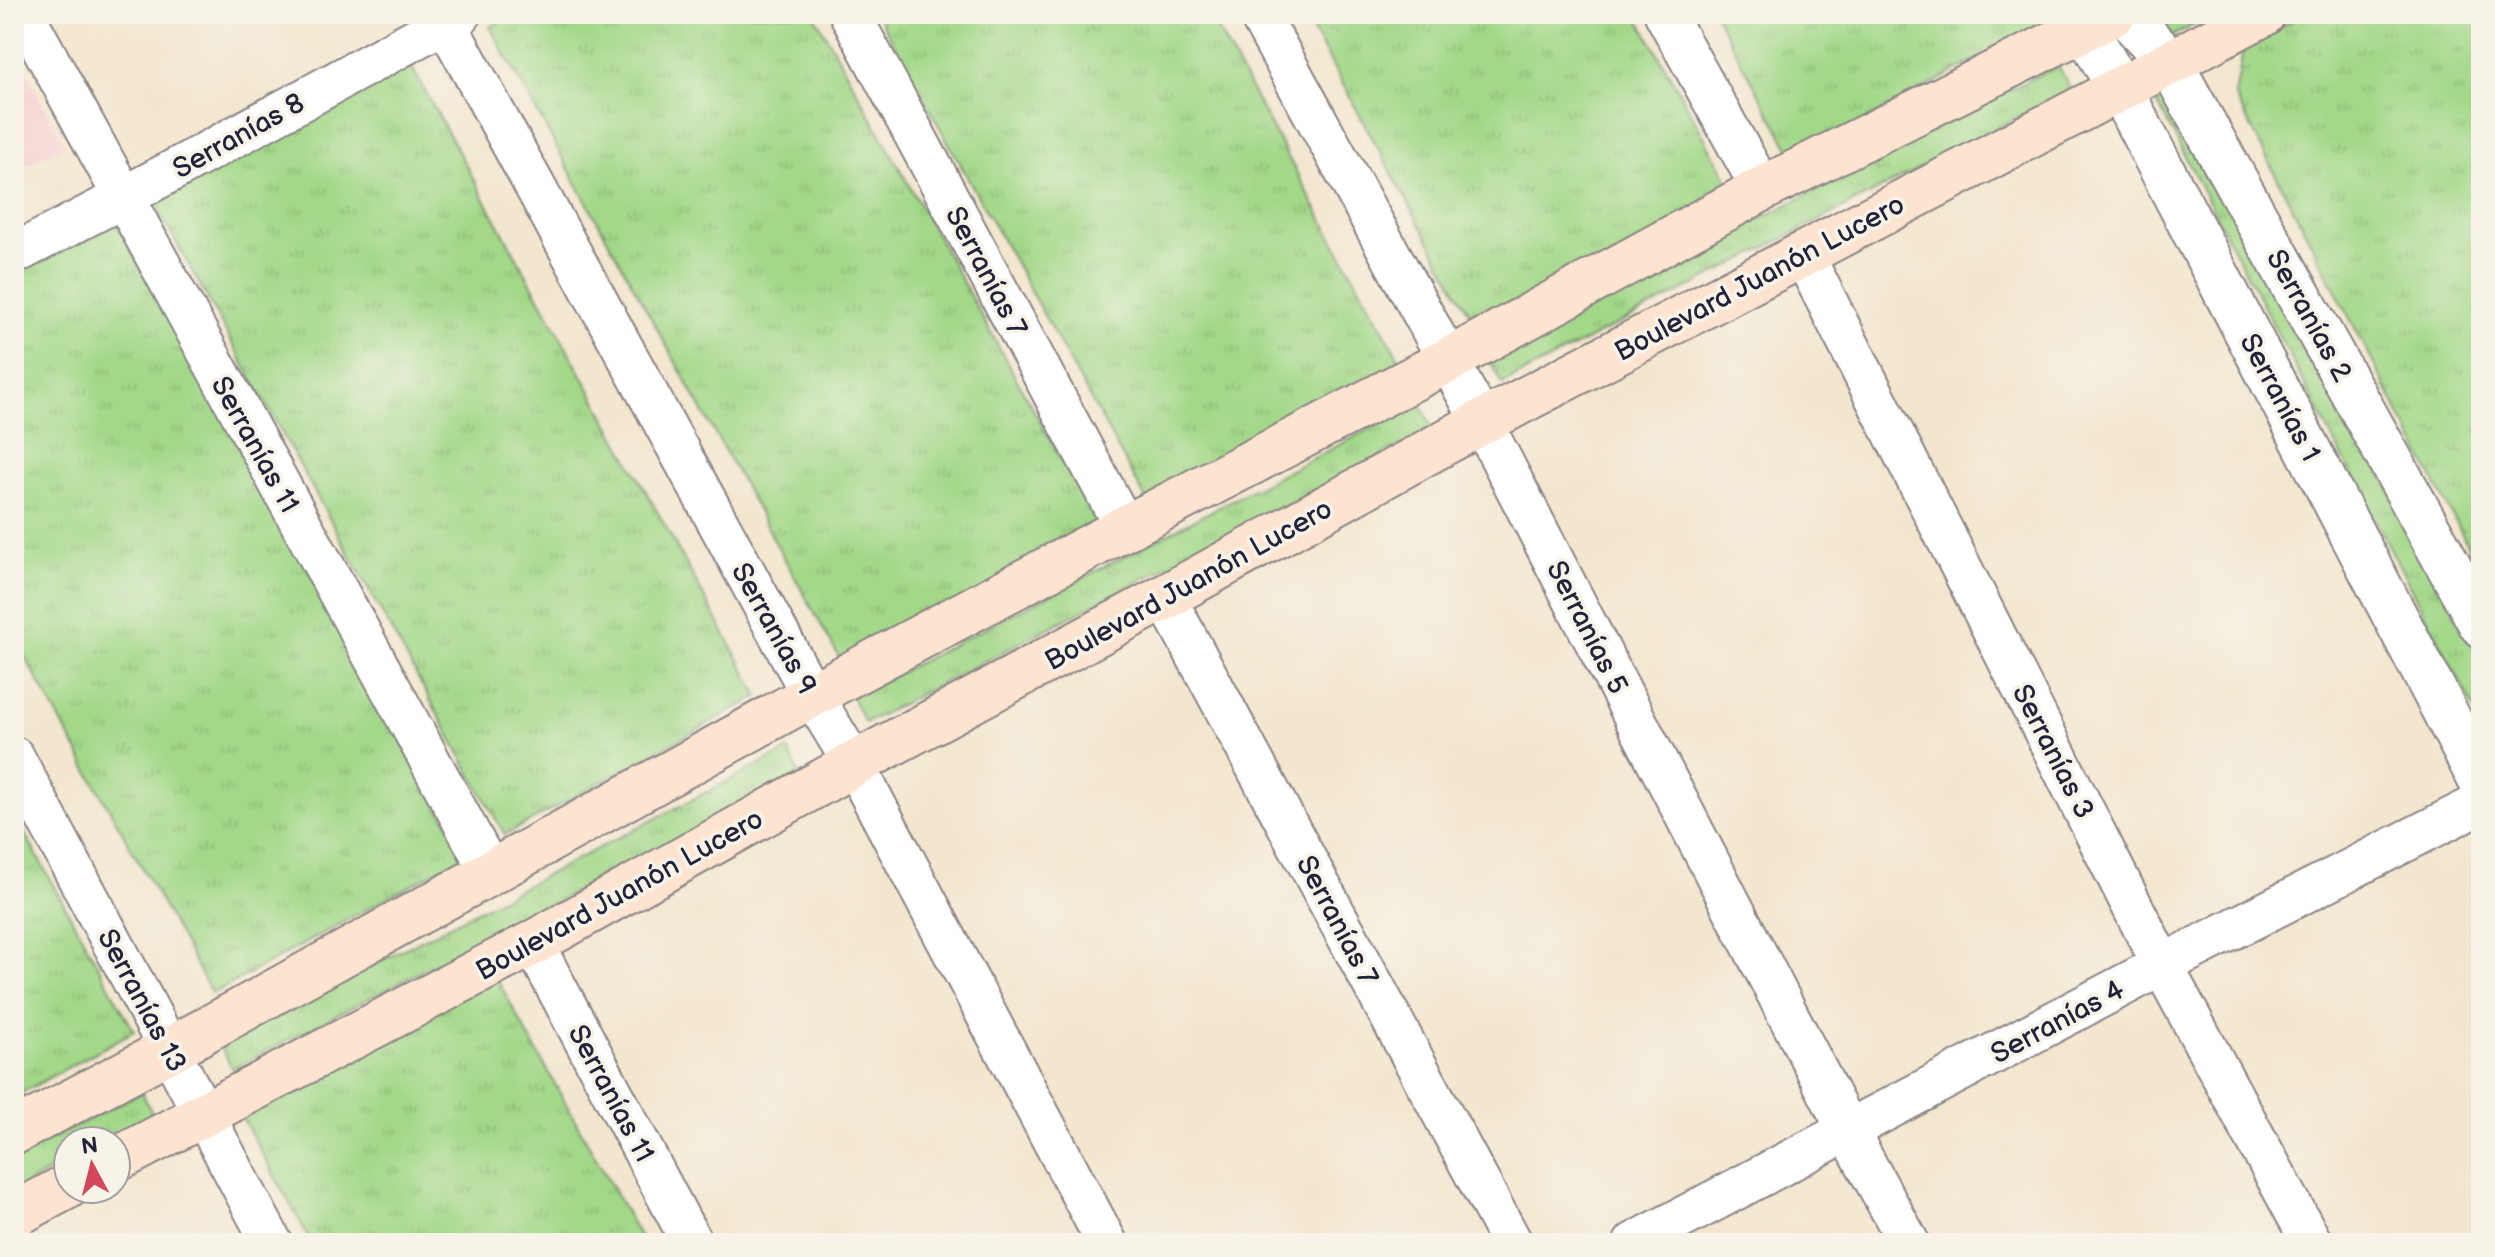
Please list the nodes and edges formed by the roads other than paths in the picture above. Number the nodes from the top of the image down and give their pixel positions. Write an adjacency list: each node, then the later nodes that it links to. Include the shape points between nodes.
1 (24, 14): 12 (street, Serranías 11)
2 (850, 14): 17 (street, Serranías 7)
3 (1259, 14): 15 (street, Serranías 5)
4 (1665, 14): 11 (street)
5 (2125, 14): 9 (street, Serranías 2)
6 (2263, 14): 9 (main road, Boulevard Juanón Lucero)
7 (449, 17): 12 (street, Serranías 8); 20 (street, Serranías 9)
8 (2094, 19): 10 (street, Serranías 1); 11 (main road)
9 (2169, 61): 10 (main road, Boulevard Juanón Lucero); 19 (street, Serranías 2)
10 (2120, 89): 14 (main road, Boulevard Juanón Lucero); 23 (street, Serranías 1)
11 (1762, 189): 15 (main road)
12 (122, 198): 13 (street, Serranías 8); 25 (street, Serranías 11)
13 (14, 254)
14 (1803, 254): 16 (main road, Boulevard Juanón Lucero); 27 (street, Serranías 3)
15 (1447, 361): 16 (street, Serranías 5); 17 (main road)
16 (1482, 422): 18 (main road, Boulevard Juanón Lucero); 30 (street, Serranías 5)
17 (1125, 528): 20 (main road)
18 (1165, 597): 22 (main road, Boulevard Juanón Lucero); 38 (street, Serranías 7)
19 (2481, 624)
20 (812, 695): 22 (street, Serranías 9); 25 (main road)
21 (14, 757): 28 (street, Serranías 13)
22 (854, 764): 26 (main road, Boulevard Juanón Lucero); 37 (street, Serranías 9)
23 (2481, 781)
24 (2481, 803): 27 (street, Serranías 4)
25 (491, 873): 28 (main road)
26 (533, 943): 29 (main road, Boulevard Juanón Lucero); 36 (street, Serranías 11)
27 (2162, 965): 30 (street, Serranías 4); 41 (street, Serranías 3)
28 (171, 1049): 29 (street, Serranías 13); 31 (main road)
29 (202, 1114): 32 (main road, Boulevard Juanón Lucero); 35 (street, Serranías 13)
30 (1848, 1131): 39 (street, Serranías 4); 40 (street, Serranías 5)
31 (14, 1132)
32 (132, 1151)
33 (52, 1195): 34 (main road)
34 (14, 1215)
35 (272, 1243)
36 (692, 1243)
37 (1107, 1243)
38 (1512, 1243)
39 (1634, 1243)
40 (1909, 1243)
41 (2312, 1243)

